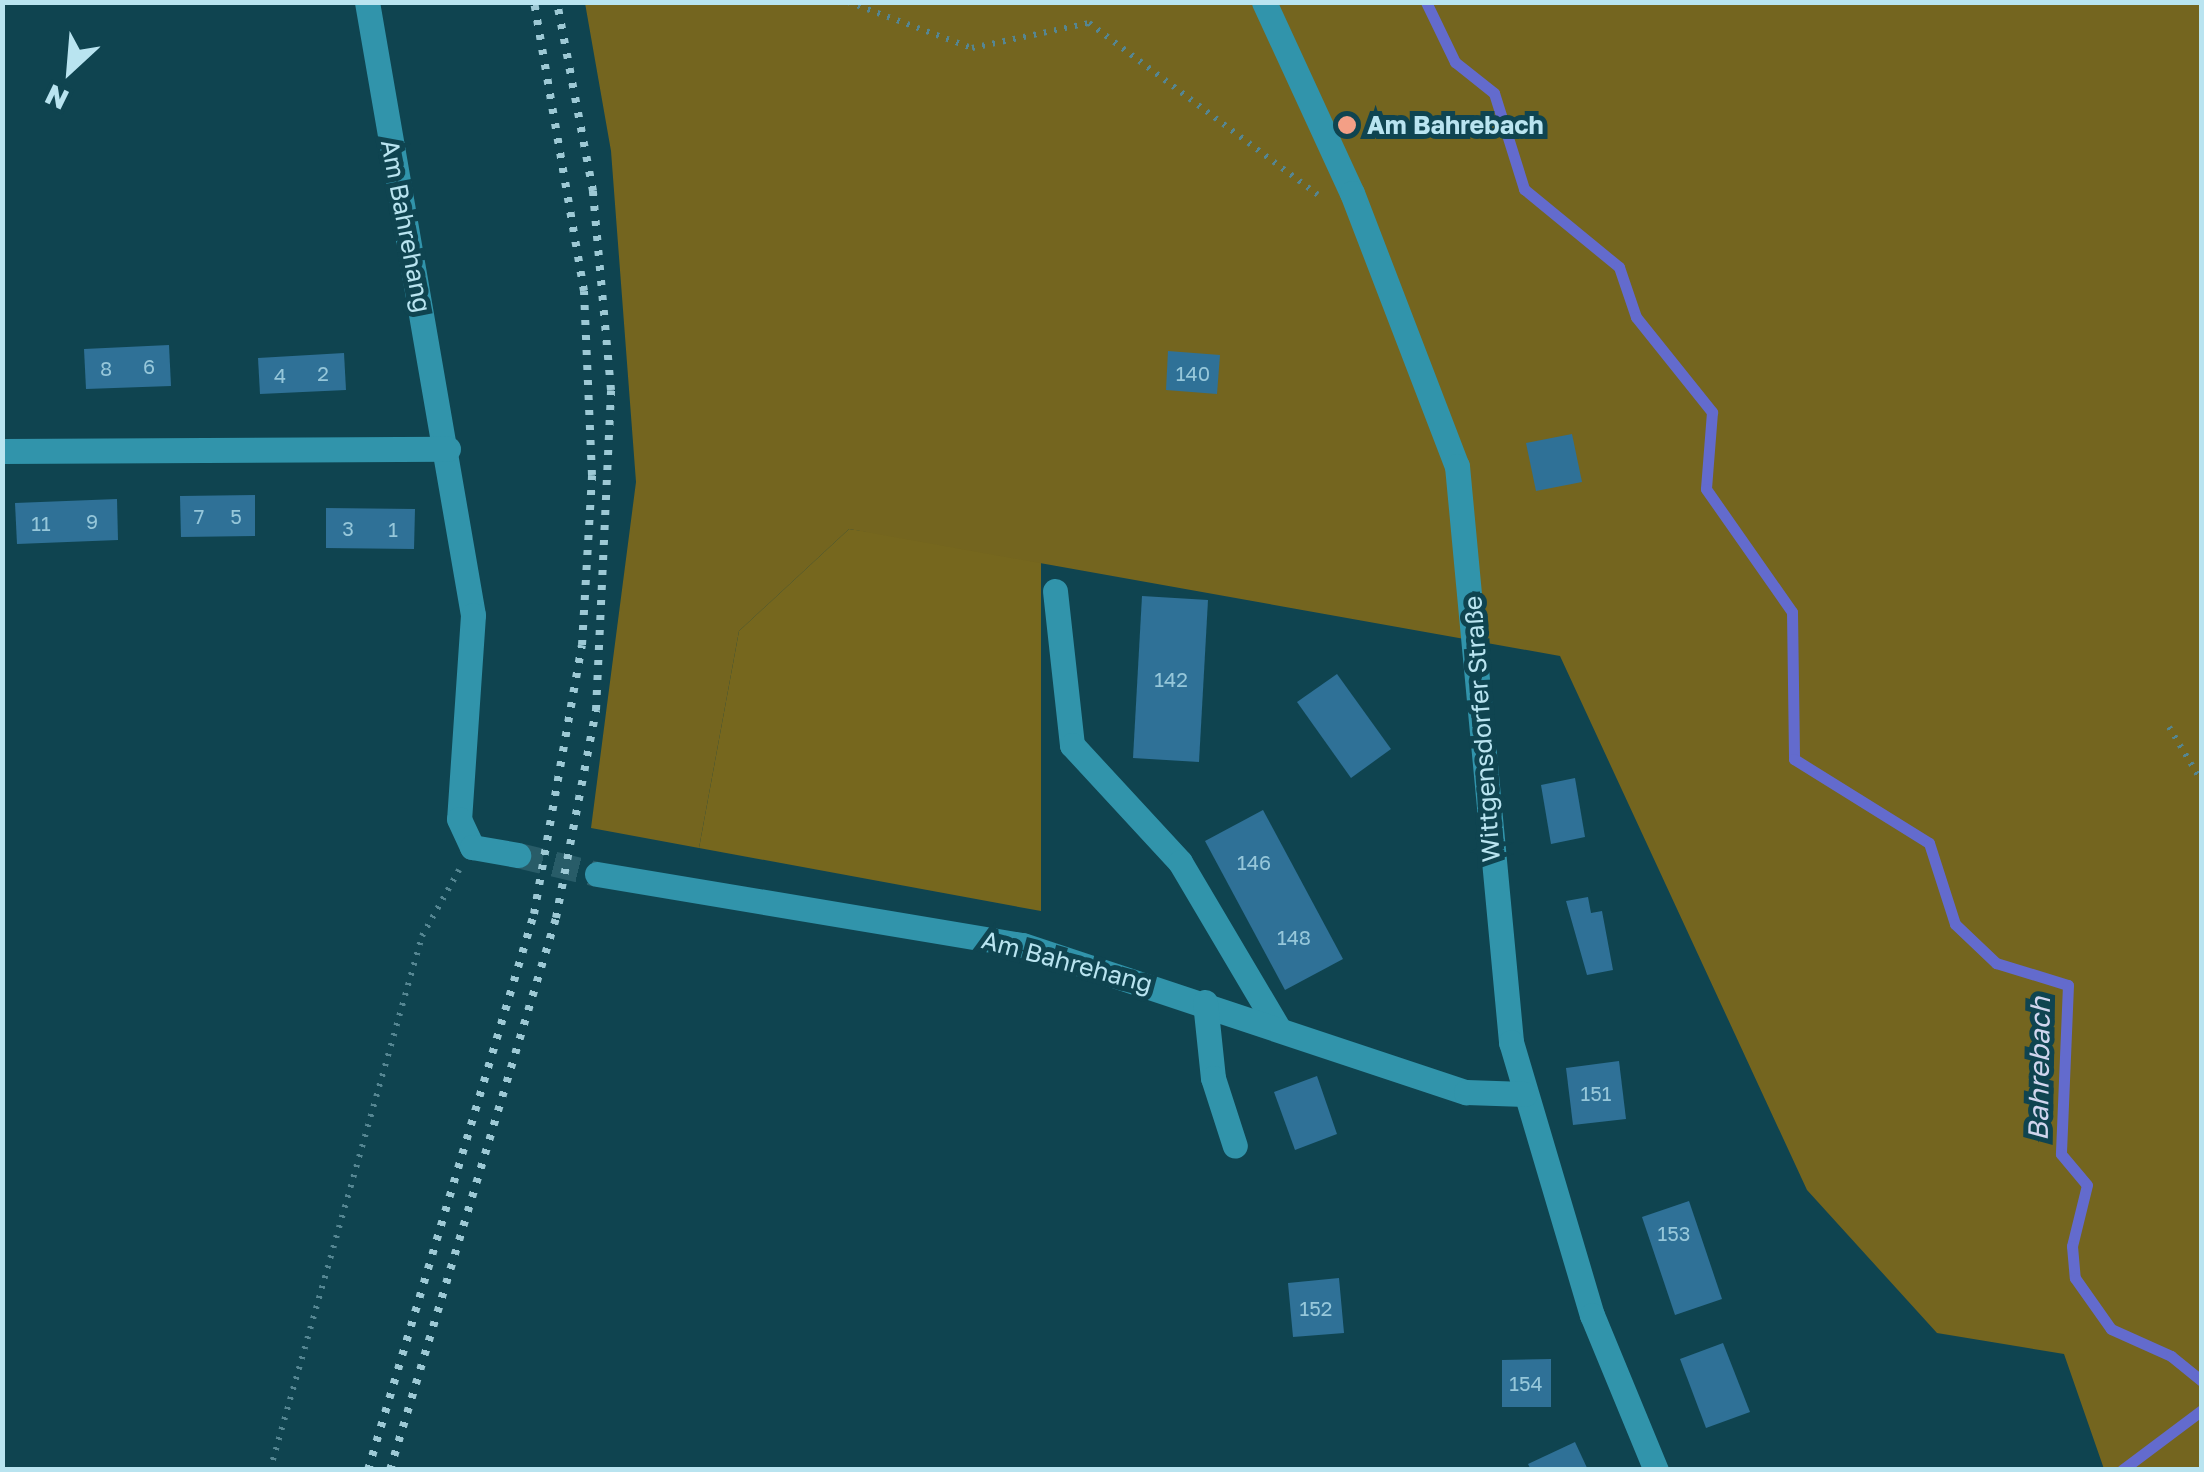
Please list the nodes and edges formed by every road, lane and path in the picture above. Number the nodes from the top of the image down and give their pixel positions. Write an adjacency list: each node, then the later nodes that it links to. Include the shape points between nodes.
1 (367, 2): 5 (street, Am Bahrehang)
2 (848, 2): 4 (path, via 972,48 1090,23 1290,178 1330,202)
3 (1264, 2): 4 (street, Wittgensdorfer Straße)
4 (1352, 193): 15 (street, Wittgensdorfer Straße, via 1457,466 1497,951)
5 (448, 449): 6 (street); 10 (street, Am Bahrehang, via 474,615 459,819)
6 (2, 451)
7 (1055, 590): 14 (street, via 1072,745 1180,862)
8 (2168, 727): 9 (path)
9 (2202, 782)
10 (472, 847): 11 (street); 17 (path, via 422,936)
11 (518, 855)
12 (596, 874): 13 (street, Am Bahrehang, via 1023,945)
13 (1205, 1002): 14 (street, Am Bahrehang); 16 (street, via 1213,1078)
14 (1278, 1028): 15 (street, Am Bahrehang, via 1466,1092)
15 (1526, 1094): 18 (street, Wittgensdorfer Straße, via 1592,1315)
16 (1235, 1146)
17 (270, 1470)
18 (1656, 1470)

